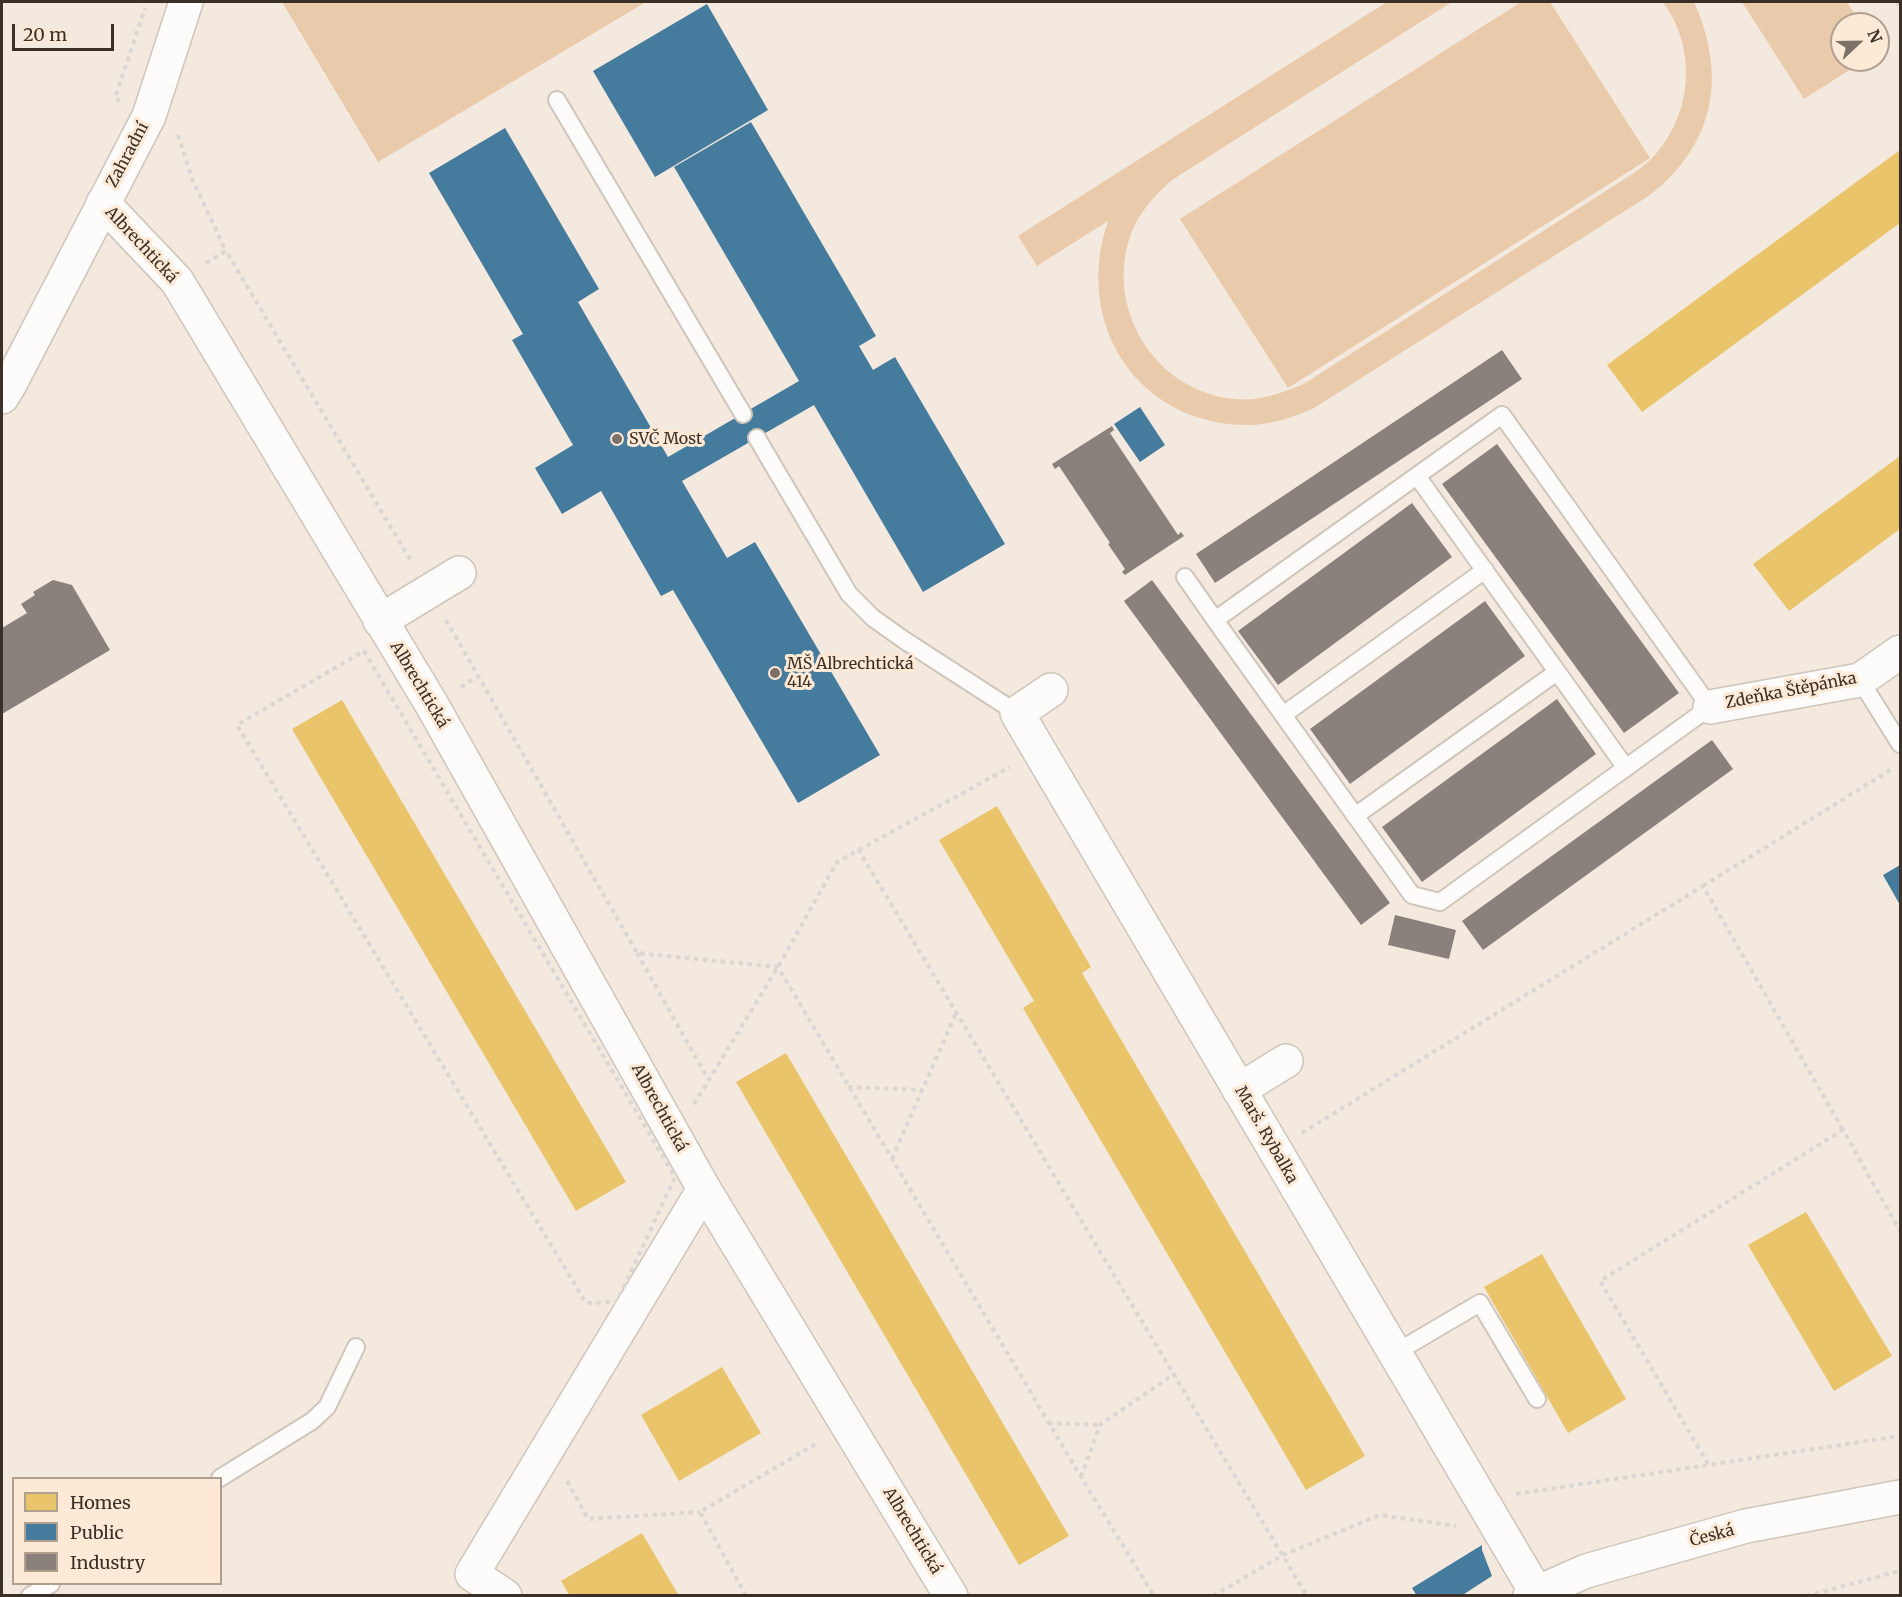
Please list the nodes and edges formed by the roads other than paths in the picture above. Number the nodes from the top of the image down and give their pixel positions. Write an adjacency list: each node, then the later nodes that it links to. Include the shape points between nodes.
1 (186, 2): 3 (street, Zahradní, via 149,116)
2 (557, 100): 5 (lane)
3 (103, 203): 4 (street, Zahradní); 12 (street, Albrechtická, via 177,280)
4 (2, 397)
5 (743, 414)
6 (757, 438): 18 (lane, via 849,594 873,618 904,640)
7 (1417, 476): 8 (lane); 11 (lane); 17 (lane, via 1502,415)
8 (1485, 570): 14 (lane); 19 (lane)
9 (459, 573): 12 (street)
10 (1185, 577): 11 (lane)
11 (1215, 620): 19 (lane)
12 (380, 621): 25 (street, Albrechtická, via 432,705)
13 (1900, 652): 15 (street, Zdeňka Štěpánka)
14 (1557, 672): 21 (lane); 22 (lane)
15 (1860, 680): 17 (street, Zdeňka Štěpánka); 20 (lane)
16 (1051, 690): 18 (street)
17 (1710, 707): 21 (lane)
18 (1017, 713): 24 (street, Marš. Rybalka)
19 (1283, 715): 22 (lane)
20 (1900, 744)
21 (1626, 768): 22 (lane, via 1440,902 1412,895)
22 (1355, 816)
23 (1286, 1061): 24 (street)
24 (1239, 1090): 27 (street, Marš. Rybalka)
25 (704, 1189): 32 (street); 36 (street, Albrechtická)
26 (356, 1347): 29 (lane, via 327,1407 312,1421)
27 (1395, 1353): 28 (lane, via 1480,1303); 33 (street, Marš. Rybalka)
28 (1537, 1399)
29 (222, 1478)
30 (1900, 1497): 33 (street, Česká, via 1746,1527 1586,1571)
31 (49, 1585): 34 (lane)
32 (465, 1585): 35 (street)
33 (1533, 1594)
34 (30, 1596)
35 (504, 1596)
36 (951, 1596)

